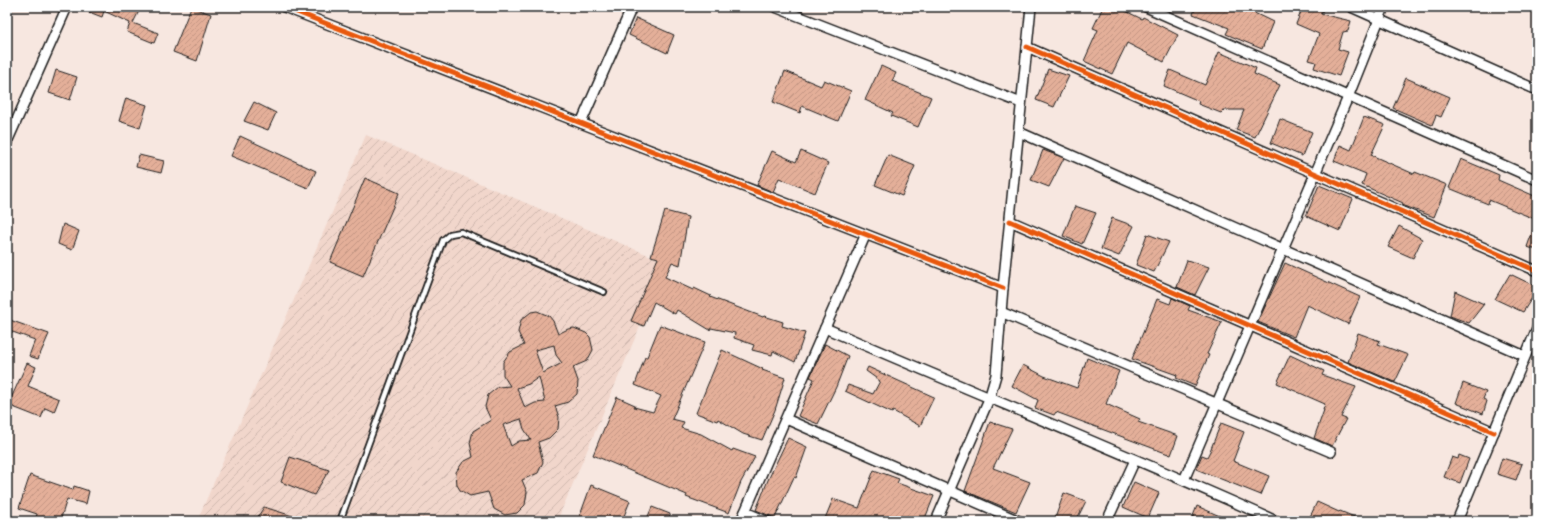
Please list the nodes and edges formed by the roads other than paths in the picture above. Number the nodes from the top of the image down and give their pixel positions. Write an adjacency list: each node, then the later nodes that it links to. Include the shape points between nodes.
1 (68, 7): 16 (street)
2 (284, 7): 14 (street)
3 (632, 7): 14 (street)
4 (775, 7): 13 (street)
5 (1031, 7): 10 (street)
6 (1146, 7): 12 (street)
7 (1351, 7): 9 (street)
8 (1384, 7): 9 (street)
9 (1379, 20): 11 (street); 12 (street)
10 (1027, 47): 13 (street); 17 (street)
11 (1537, 90)
12 (1348, 97): 17 (street); 18 (street)
13 (1021, 103): 15 (street)
14 (581, 123): 20 (street)
15 (1019, 132): 19 (street); 21 (street)
16 (7, 142)
17 (1315, 173): 21 (street); 22 (street)
18 (1537, 180)
19 (1010, 222): 23 (street); 26 (street)
20 (865, 236): 23 (street); 27 (street)
21 (1282, 249): 26 (street); 29 (street)
22 (1537, 271)
23 (1003, 288): 25 (street)
24 (604, 292): 39 (lane, via 461,232 450,234 444,240)
25 (1001, 312): 30 (street, via 996,375); 31 (street)
26 (1250, 325): 31 (street); 33 (street)
27 (825, 328): 30 (street); 32 (street)
28 (1537, 328): 29 (street)
29 (1525, 356): 33 (street)
30 (989, 399): 35 (street); 37 (street)
31 (1217, 403): 34 (street); 36 (street)
32 (786, 419): 37 (street); 38 (street)
33 (1494, 432): 46 (street)
34 (1331, 452)
35 (1135, 460): 36 (street); 44 (street)
36 (1184, 480): 45 (street)
37 (949, 491): 42 (street); 43 (street)
38 (745, 512): 40 (street); 41 (street)
39 (340, 521)
40 (741, 521)
41 (766, 521)
42 (936, 521)
43 (1019, 521)
44 (1107, 521)
45 (1276, 521)
46 (1457, 521)

